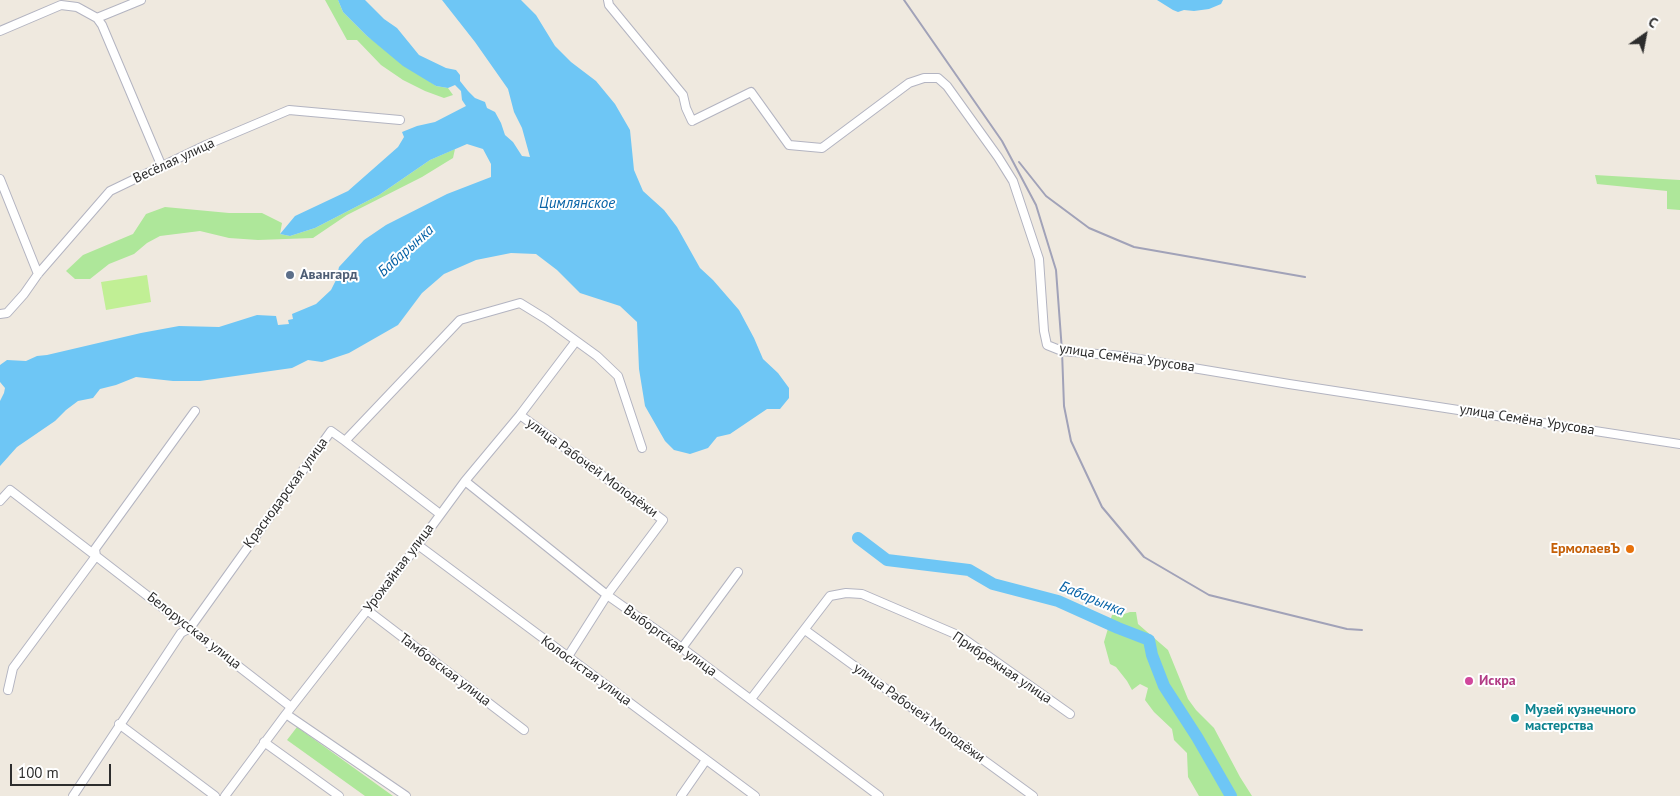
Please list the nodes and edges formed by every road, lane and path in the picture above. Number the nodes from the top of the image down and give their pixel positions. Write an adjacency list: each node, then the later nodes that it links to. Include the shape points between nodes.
1 (141, 0): 4 (street)
2 (608, 0): 15 (street, улица Семёна Урусова, via 683,95 692,121 751,92 789,145 822,148 909,83 938,78 947,86 1013,181 1039,259 1047,345 1062,351 1121,356)
3 (60, 3): 4 (street, via 78,7); 5 (street)
4 (97, 18): 7 (street)
5 (0, 31)
6 (400, 120): 7 (street, Весёлая улица, via 289,110)
7 (162, 167): 9 (street, Весёлая улица, via 110,191)
8 (0, 180): 9 (street)
9 (38, 274): 10 (street, Весёлая улица, via 7,313)
10 (0, 314)
11 (576, 341): 13 (street, Урожайная улица); 14 (street, Краснодарская улица, via 520,302 460,320); 16 (street, Краснодарская улица, via 618,376)
12 (194, 411): 21 (street, via 95,549)
13 (520, 416): 17 (street, Урожайная улица); 23 (street, улица Рабочей Молодёжи, via 663,520)
14 (345, 440): 19 (street); 25 (street, Краснодарская улица, via 331,431)
15 (1680, 444)
16 (642, 448)
17 (465, 481): 19 (street, Урожайная улица); 23 (street, Выборгская улица)
18 (0, 501): 21 (street, Белорусская улица, via 10,490)
19 (440, 514): 20 (street, Урожайная улица)
20 (418, 545): 24 (street, Урожайная улица); 28 (street, Колосистая улица)
21 (96, 556): 25 (street, Белорусская улица); 29 (street, via 13,668)
22 (738, 572): 27 (street)
23 (607, 596): 27 (street, Выборгская улица); 28 (street)
24 (367, 610): 31 (street, Урожайная улица); 35 (street, Тамбовская улица)
25 (190, 628): 31 (street, Белорусская улица); 34 (street, Краснодарская улица, via 181,633)
26 (805, 630): 30 (street, Прибрежная улица); 33 (street, Прибрежная улица, via 830,596 862,594 960,636); 46 (street, улица Рабочей Молодёжи)
27 (682, 648): 30 (street, Выборгская улица)
28 (567, 658): 37 (street, Колосистая улица)
29 (8, 690)
30 (751, 699): 45 (street, Выборгская улица)
31 (291, 707): 32 (street, Урожайная улица)
32 (286, 714): 36 (street, Урожайная улица); 42 (street)
33 (1070, 714)
34 (119, 724): 38 (street, Краснодарская улица); 39 (street)
35 (524, 730)
36 (264, 742): 40 (street, Урожайная улица); 41 (street)
37 (706, 760): 43 (street); 44 (street, Колосистая улица)
38 (73, 796)
39 (215, 796)
40 (225, 796)
41 (339, 796)
42 (406, 796)
43 (681, 796)
44 (755, 796)
45 (879, 796)
46 (1033, 796)

